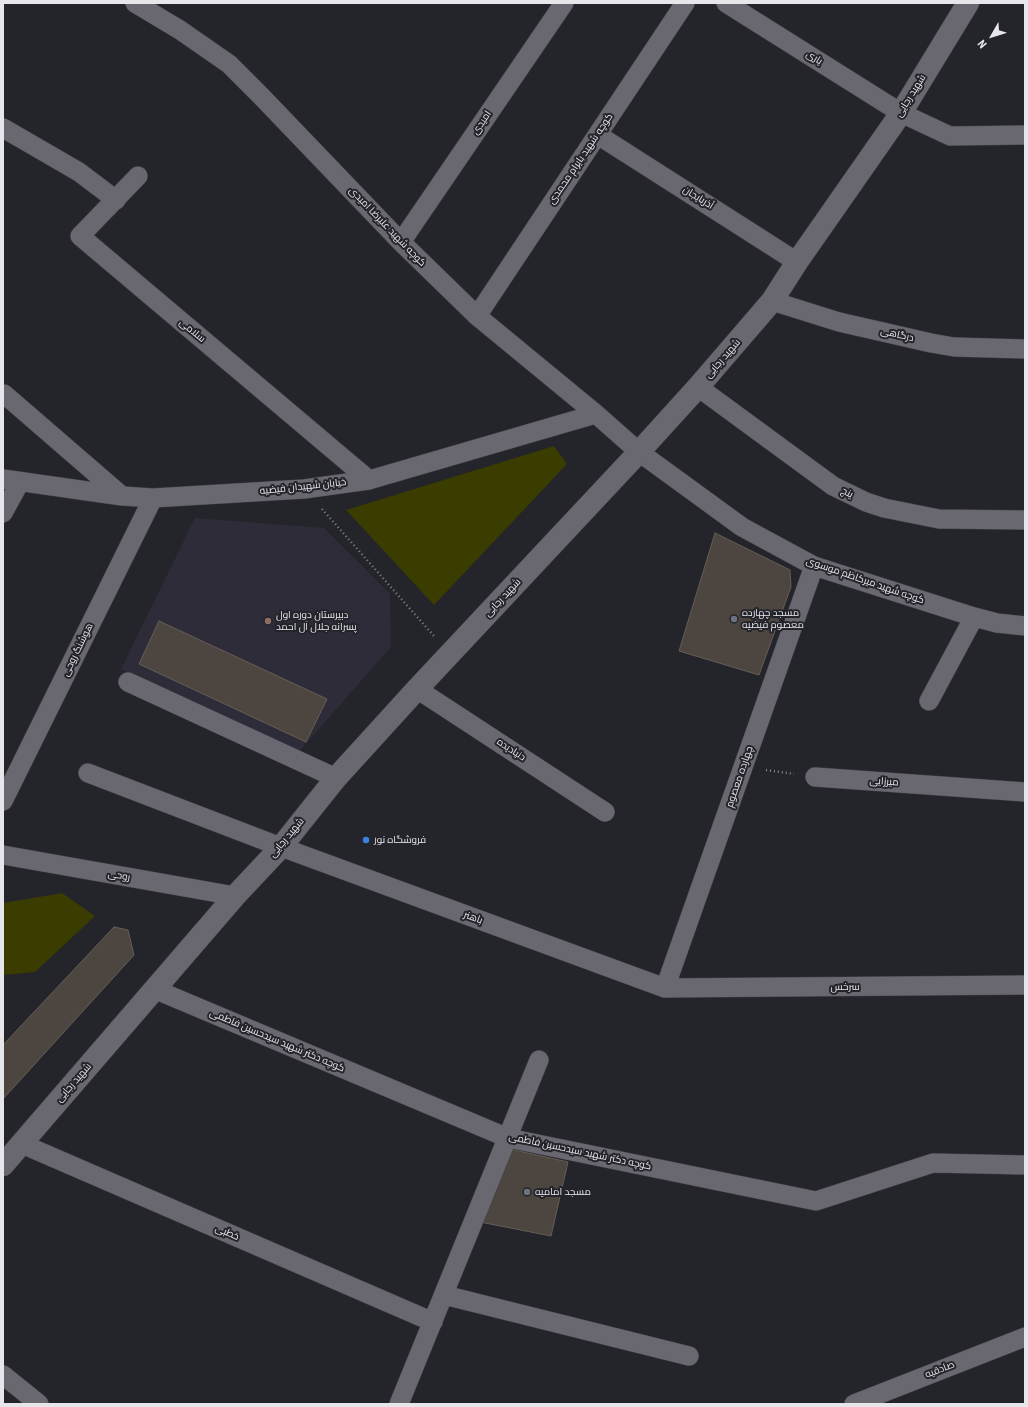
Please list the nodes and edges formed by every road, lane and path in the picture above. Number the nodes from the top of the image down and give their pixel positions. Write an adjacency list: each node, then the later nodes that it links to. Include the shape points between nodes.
1 (135, 3): 12 (street, کوچه شهید علیرضا امیدی, via 229,64)
2 (564, 3): 12 (street, امیدی)
3 (685, 3): 8 (street, کوچه شهید بایرام محمدی)
4 (726, 3): 6 (street, یاری)
5 (968, 3): 6 (street, شهید رجایی)
6 (901, 113): 9 (street, یاری, via 950,136); 13 (street, شهید رجایی)
7 (3, 128): 11 (street, via 79,172)
8 (598, 135): 13 (street, آذربایجان); 15 (street, کوچه شهید بایرام محمدی)
9 (1025, 135)
10 (138, 176): 11 (street, سلامی)
11 (116, 200): 22 (street, سلامی, via 80,236)
12 (401, 242): 15 (street, کوچه شهید علیرضا امیدی)
13 (798, 262): 14 (street, شهید رجایی)
14 (772, 301): 16 (street, درگاهی, via 839,322 931,343 954,347); 17 (street, شهید رجایی)
15 (477, 316): 19 (street, کوچه شهید علیرضا امیدی)
16 (1025, 349)
17 (698, 387): 20 (street, شهید رجایی); 27 (street, ینج, via 833,486 866,502 884,508 939,518)
18 (4, 394): 24 (street)
19 (596, 414): 20 (street, کوچه شهید علیرضا امیدی); 22 (street, خیابان شهیدان فیضیه)
20 (640, 452): 28 (street, کوچه شهید میرکاظم موسوی, via 742,527); 31 (street, شهید رجایی)
21 (11, 480): 24 (street, خیابان شهیدان فیضیه); 26 (street)
22 (369, 480): 23 (street, خیابان شهیدان فیضیه)
23 (304, 489): 25 (street, خیابان شهیدان فیضیه); 31 (path)
24 (122, 496): 25 (street, خیابان شهیدان فیضیه)
25 (153, 498): 40 (street, هوشنگ روحی)
26 (3, 514)
27 (1025, 520)
28 (814, 566): 29 (street, کوچه شهید میرکاظم موسوی); 35 (street, چهارده معصوم)
29 (974, 617): 30 (street, کوچه شهید میرکاظم موسوی); 34 (street)
30 (1025, 626)
31 (450, 654): 33 (street, شهید رجایی)
32 (128, 682): 38 (street)
33 (418, 689): 38 (street, شهید رجایی); 41 (street, دنیادیده)
34 (929, 701)
35 (743, 767): 37 (path); 46 (street, چهارده معصوم)
36 (88, 773): 42 (street, باهنر)
37 (815, 777): 39 (street, میرزایی)
38 (336, 778): 42 (street, شهید رجایی)
39 (1025, 792)
40 (3, 801)
41 (605, 812)
42 (281, 847): 44 (street, شهید رجایی); 46 (street, باهنر)
43 (3, 855): 44 (street, روحی)
44 (235, 896): 47 (street, شهید رجایی)
45 (1025, 985): 46 (street, سرخس)
46 (665, 988)
47 (154, 989): 49 (street, کوچه دکتر شهید سیدحسین فاطمی); 50 (street, شهید رجایی)
48 (539, 1060): 49 (street)
49 (508, 1138): 52 (street, کوچه دکتر شهید سیدحسین فاطمی, via 816,1202 933,1163); 53 (street)
50 (22, 1144): 51 (street, شهید رجایی); 54 (street, خطبی)
51 (3, 1165)
52 (1025, 1165)
53 (444, 1295): 54 (street); 56 (street)
54 (433, 1322): 59 (street)
55 (1025, 1337): 60 (street, صادقیه)
56 (689, 1356)
57 (3, 1375): 58 (street)
58 (39, 1404)
59 (399, 1404)
60 (854, 1404)

